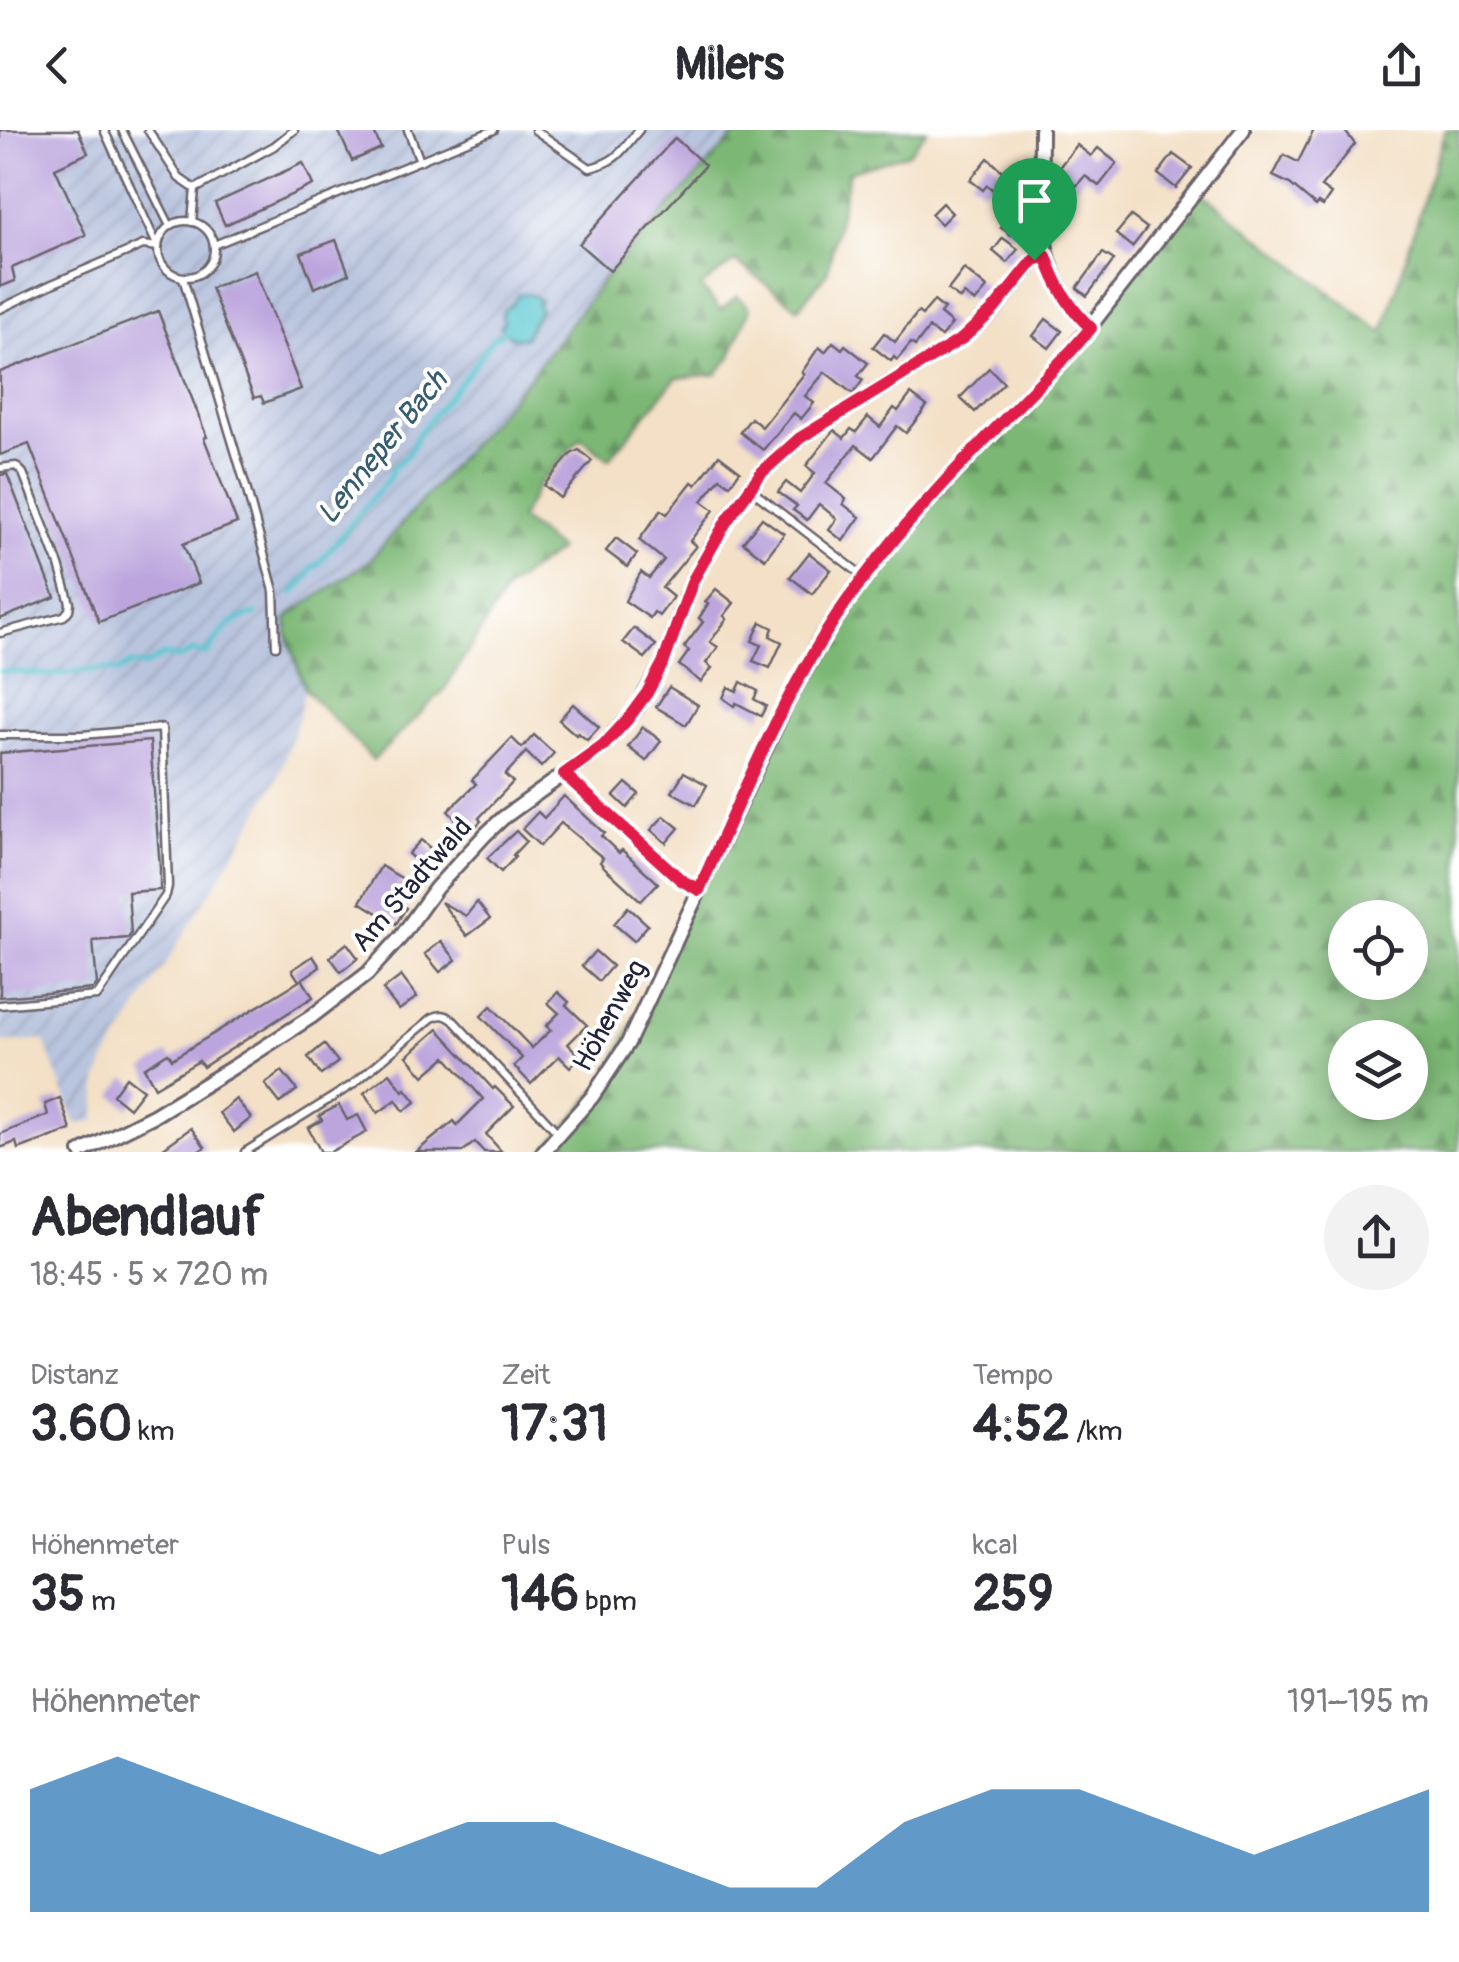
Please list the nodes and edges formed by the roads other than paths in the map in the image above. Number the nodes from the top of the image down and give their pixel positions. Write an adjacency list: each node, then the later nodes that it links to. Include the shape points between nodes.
1 (104, 130): 17 (lane)
2 (122, 130): 15 (lane)
3 (148, 130): 13 (lane, via 179,178)
4 (294, 130): 13 (lane)
5 (408, 130): 12 (lane)
6 (494, 130): 12 (lane)
7 (534, 130): 8 (lane, via 590,168 608,164)
8 (639, 130)
9 (1052, 130): 11 (street)
10 (1244, 130): 21 (street, Höhenweg)
11 (1042, 131): 18 (street)
12 (420, 161): 16 (lane)
13 (195, 189): 14 (lane)
14 (192, 222): 15 (lane); 16 (lane, via 207,230)
15 (170, 226): 17 (lane)
16 (214, 245): 19 (lane, via 207,269)
17 (158, 248): 19 (lane, via 164,268); 20 (lane, via 143,245)
18 (1046, 256): 21 (street, via 1065,297); 23 (street, Am Stadtwald, via 1034,260 963,338 800,438)
19 (182, 278): 26 (lane, via 274,591)
20 (0, 309)
21 (1091, 328): 24 (street, Höhenweg)
22 (0, 468): 25 (lane, via 16,466 23,473 70,603 64,616)
23 (749, 489): 24 (lane); 28 (street, Am Stadtwald, via 693,580 647,693 603,746)
24 (864, 576): 29 (street, Höhenweg, via 788,700)
25 (0, 633)
26 (276, 646)
27 (0, 736): 30 (lane, via 162,728 168,886 97,996)
28 (564, 774): 29 (lane); 32 (street, Am Stadtwald, via 485,835 385,956 332,1002 155,1115)
29 (699, 890): 31 (street, Höhenweg, via 628,1043)
30 (0, 1005)
31 (560, 1135): 33 (lane, via 453,1020 440,1014 352,1086); 34 (street, Höhenweg)
32 (81, 1152)
33 (245, 1152)
34 (543, 1152)

